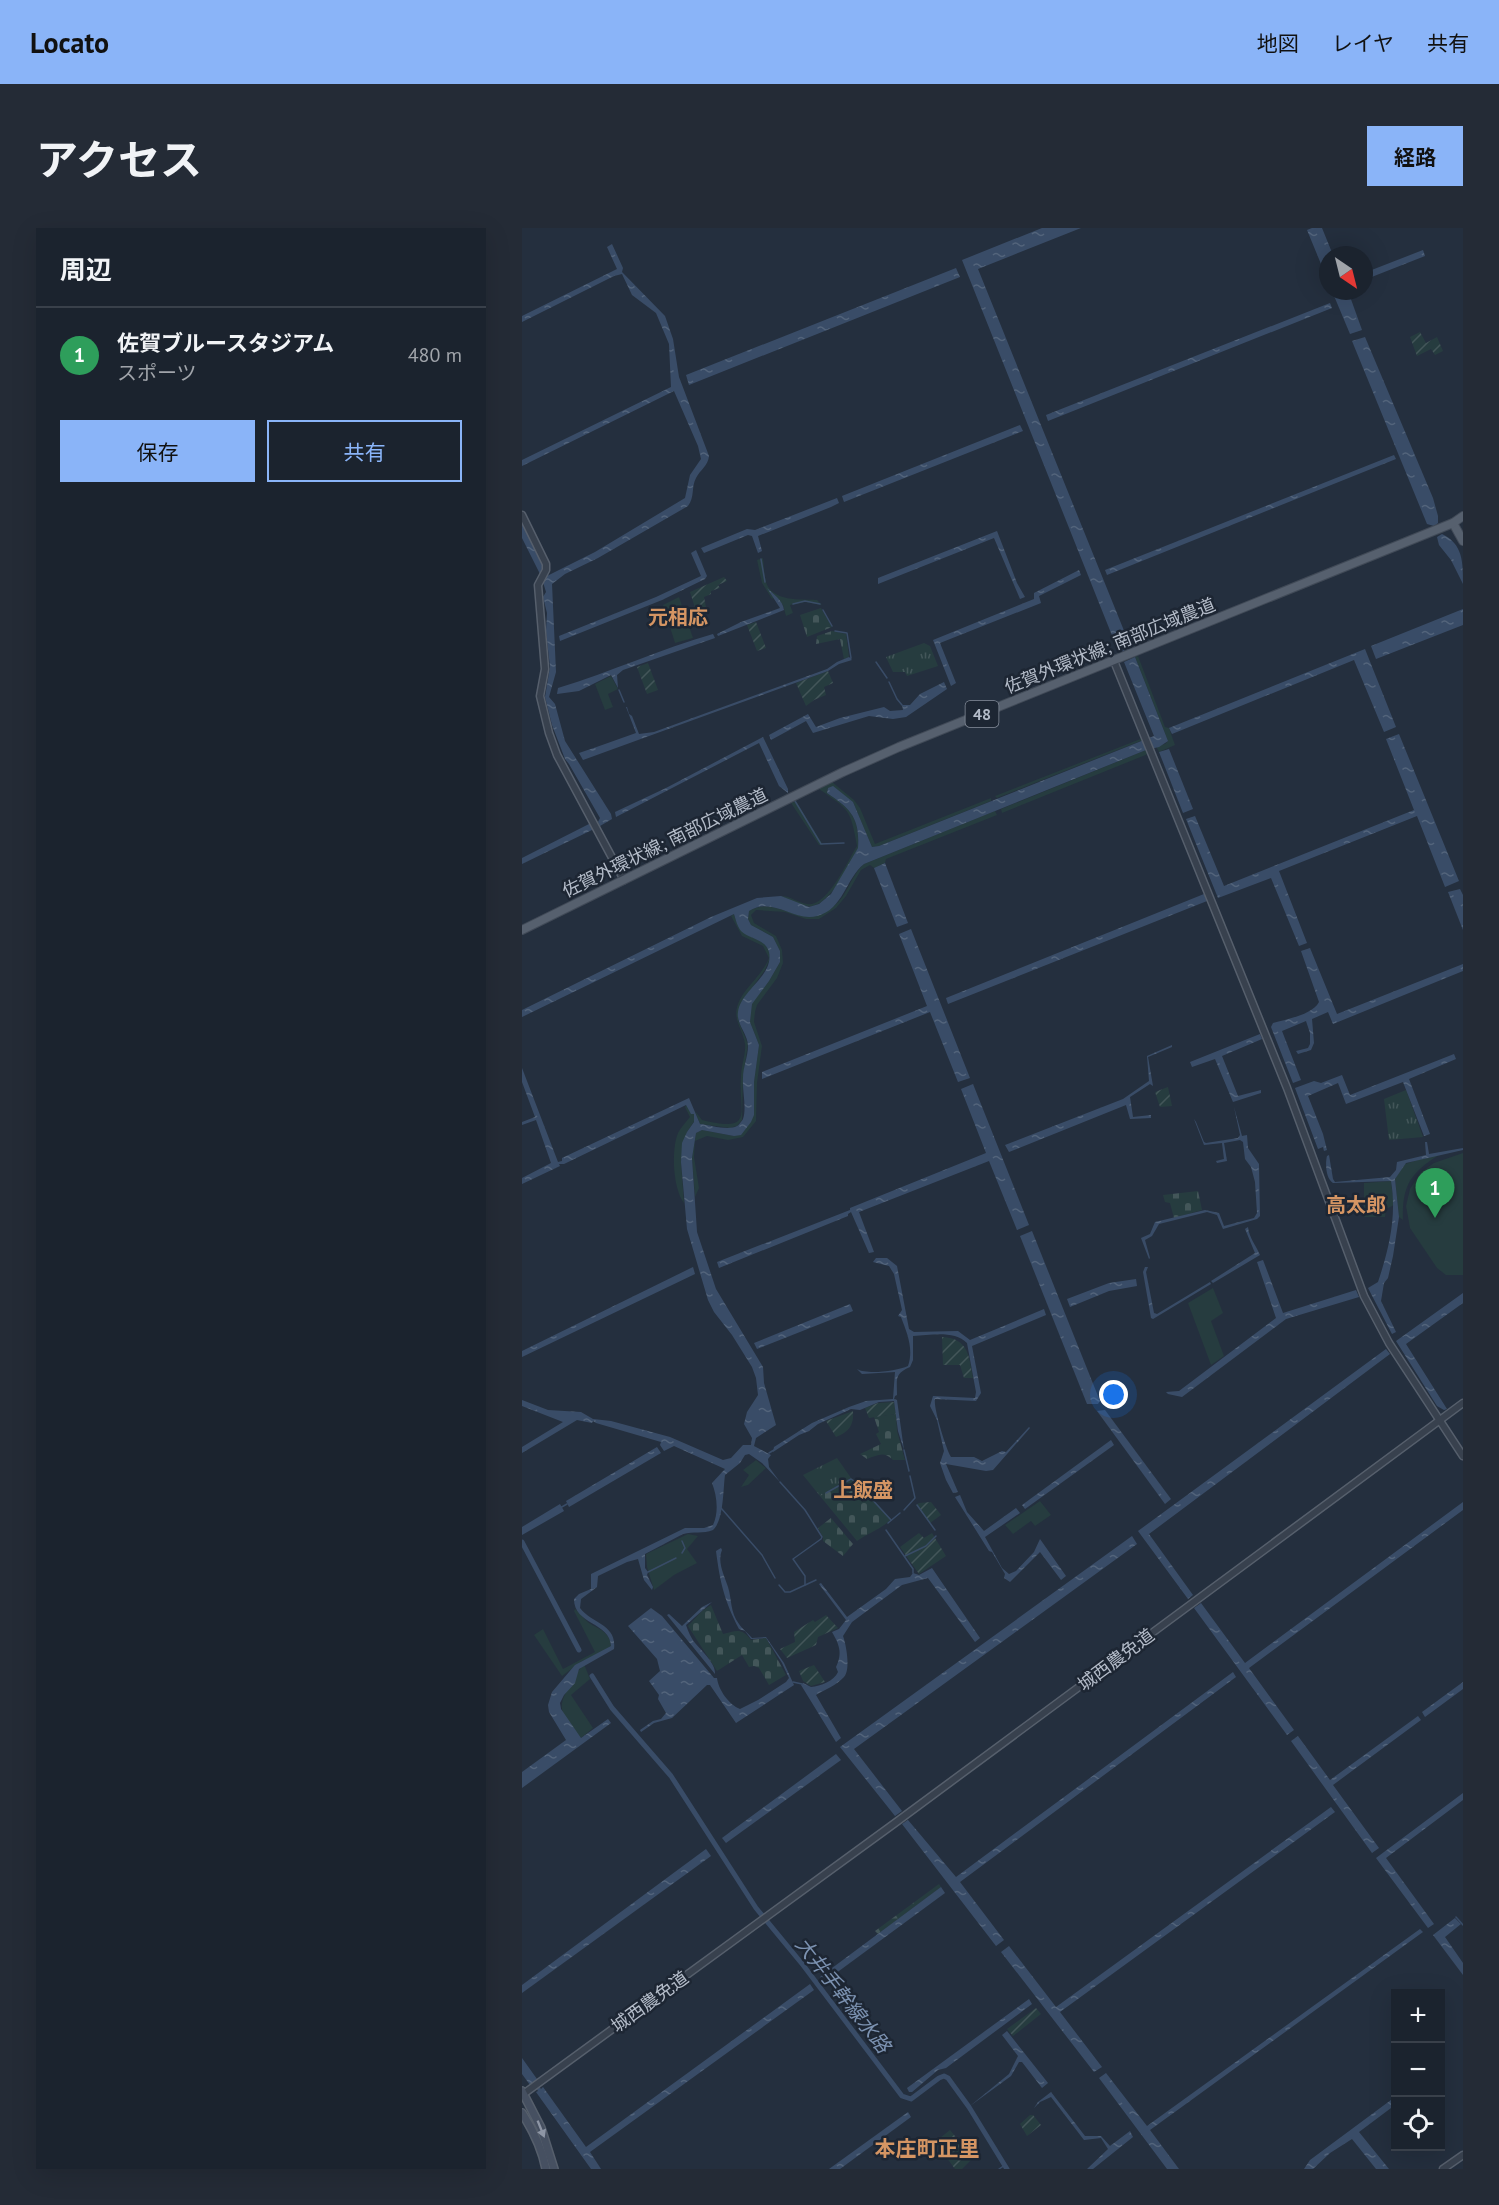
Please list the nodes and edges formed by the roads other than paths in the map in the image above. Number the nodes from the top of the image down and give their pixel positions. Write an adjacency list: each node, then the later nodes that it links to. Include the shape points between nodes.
1 (522, 515): 6 (street, via 546,564 538,585 544,669 540,696 549,733)
2 (1463, 516): 3 (main road, 48)
3 (1453, 523): 4 (main road); 5 (main road, 佐賀外環状線; 南部広域農道 / 48)
4 (1463, 541)
5 (1114, 661): 6 (main road, 佐賀外環状線; 南部広域農道 / 48, via 862,764); 9 (street, via 1287,1088 1364,1296)
6 (624, 880): 7 (main road, 佐賀外環状線; 南部広域農道 / 48)
7 (522, 930)
8 (1463, 1403): 9 (street, 城西農免道)
9 (1439, 1420): 10 (street); 11 (street, 城西農免道)
10 (1463, 1456)
11 (523, 2093): 15 (main road, one-way to 15, via 541,2128)
12 (522, 2112): 14 (main road, via 533,2130)
13 (1463, 2155): 16 (street)
14 (546, 2169)
15 (554, 2169)
16 (1443, 2169)

